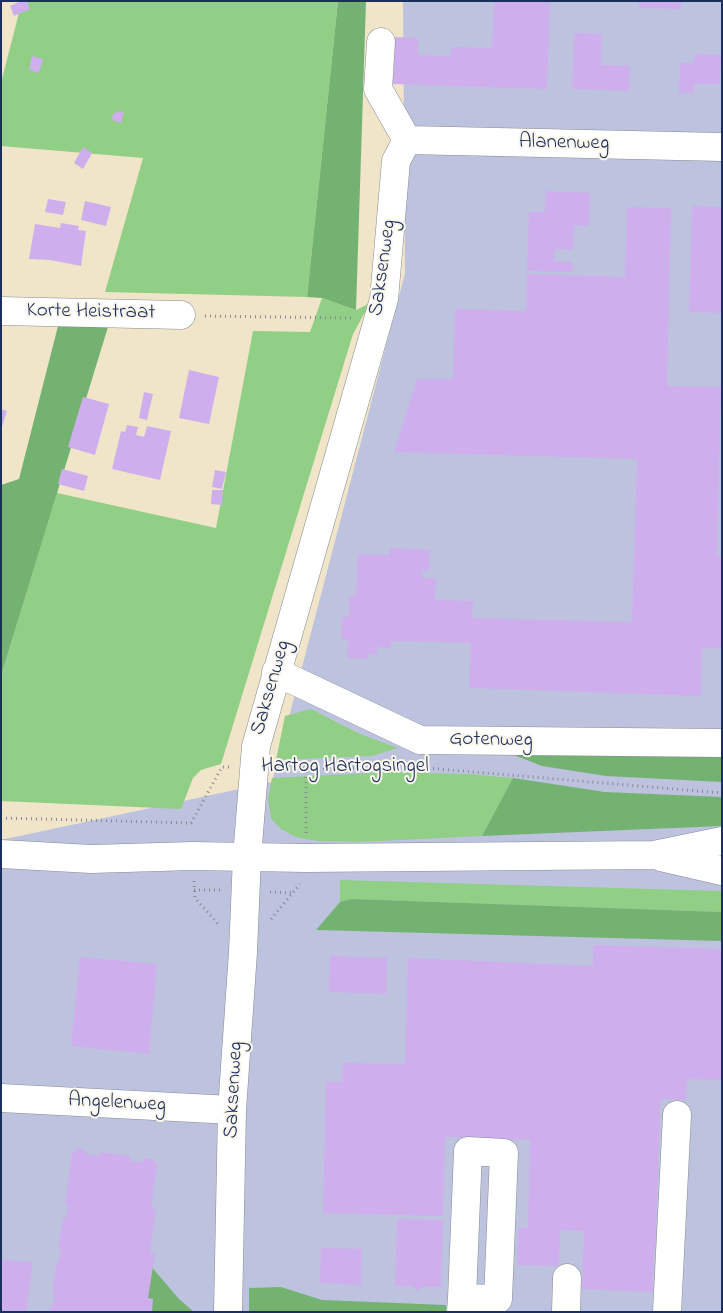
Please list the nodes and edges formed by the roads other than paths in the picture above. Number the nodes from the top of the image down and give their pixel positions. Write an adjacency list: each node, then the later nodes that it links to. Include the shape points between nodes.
1 (382, 42): 2 (street, via 378,89)
2 (407, 140): 3 (street, Alanenweg); 6 (street, Saksenweg, via 396,161 384,299)
3 (722, 147)
4 (1, 311): 5 (street, Korte Heistraat)
5 (181, 315)
6 (276, 672): 7 (street, Gotenweg, via 420,740); 11 (street, Saksenweg, via 256,746)
7 (722, 743)
8 (722, 841): 10 (street)
9 (1, 854): 11 (street, via 91,859)
10 (654, 856): 11 (street); 12 (street)
11 (247, 857): 14 (street, Saksenweg, via 244,952)
12 (722, 871)
13 (1, 1098): 14 (street, Angelenweg)
14 (232, 1110): 18 (street, Saksenweg)
15 (677, 1115): 20 (street)
16 (567, 1278): 19 (street)
17 (461, 1305): 17 (street, via 468,1151 504,1153 498,1300)
18 (228, 1312)
19 (566, 1312)
20 (667, 1312)

